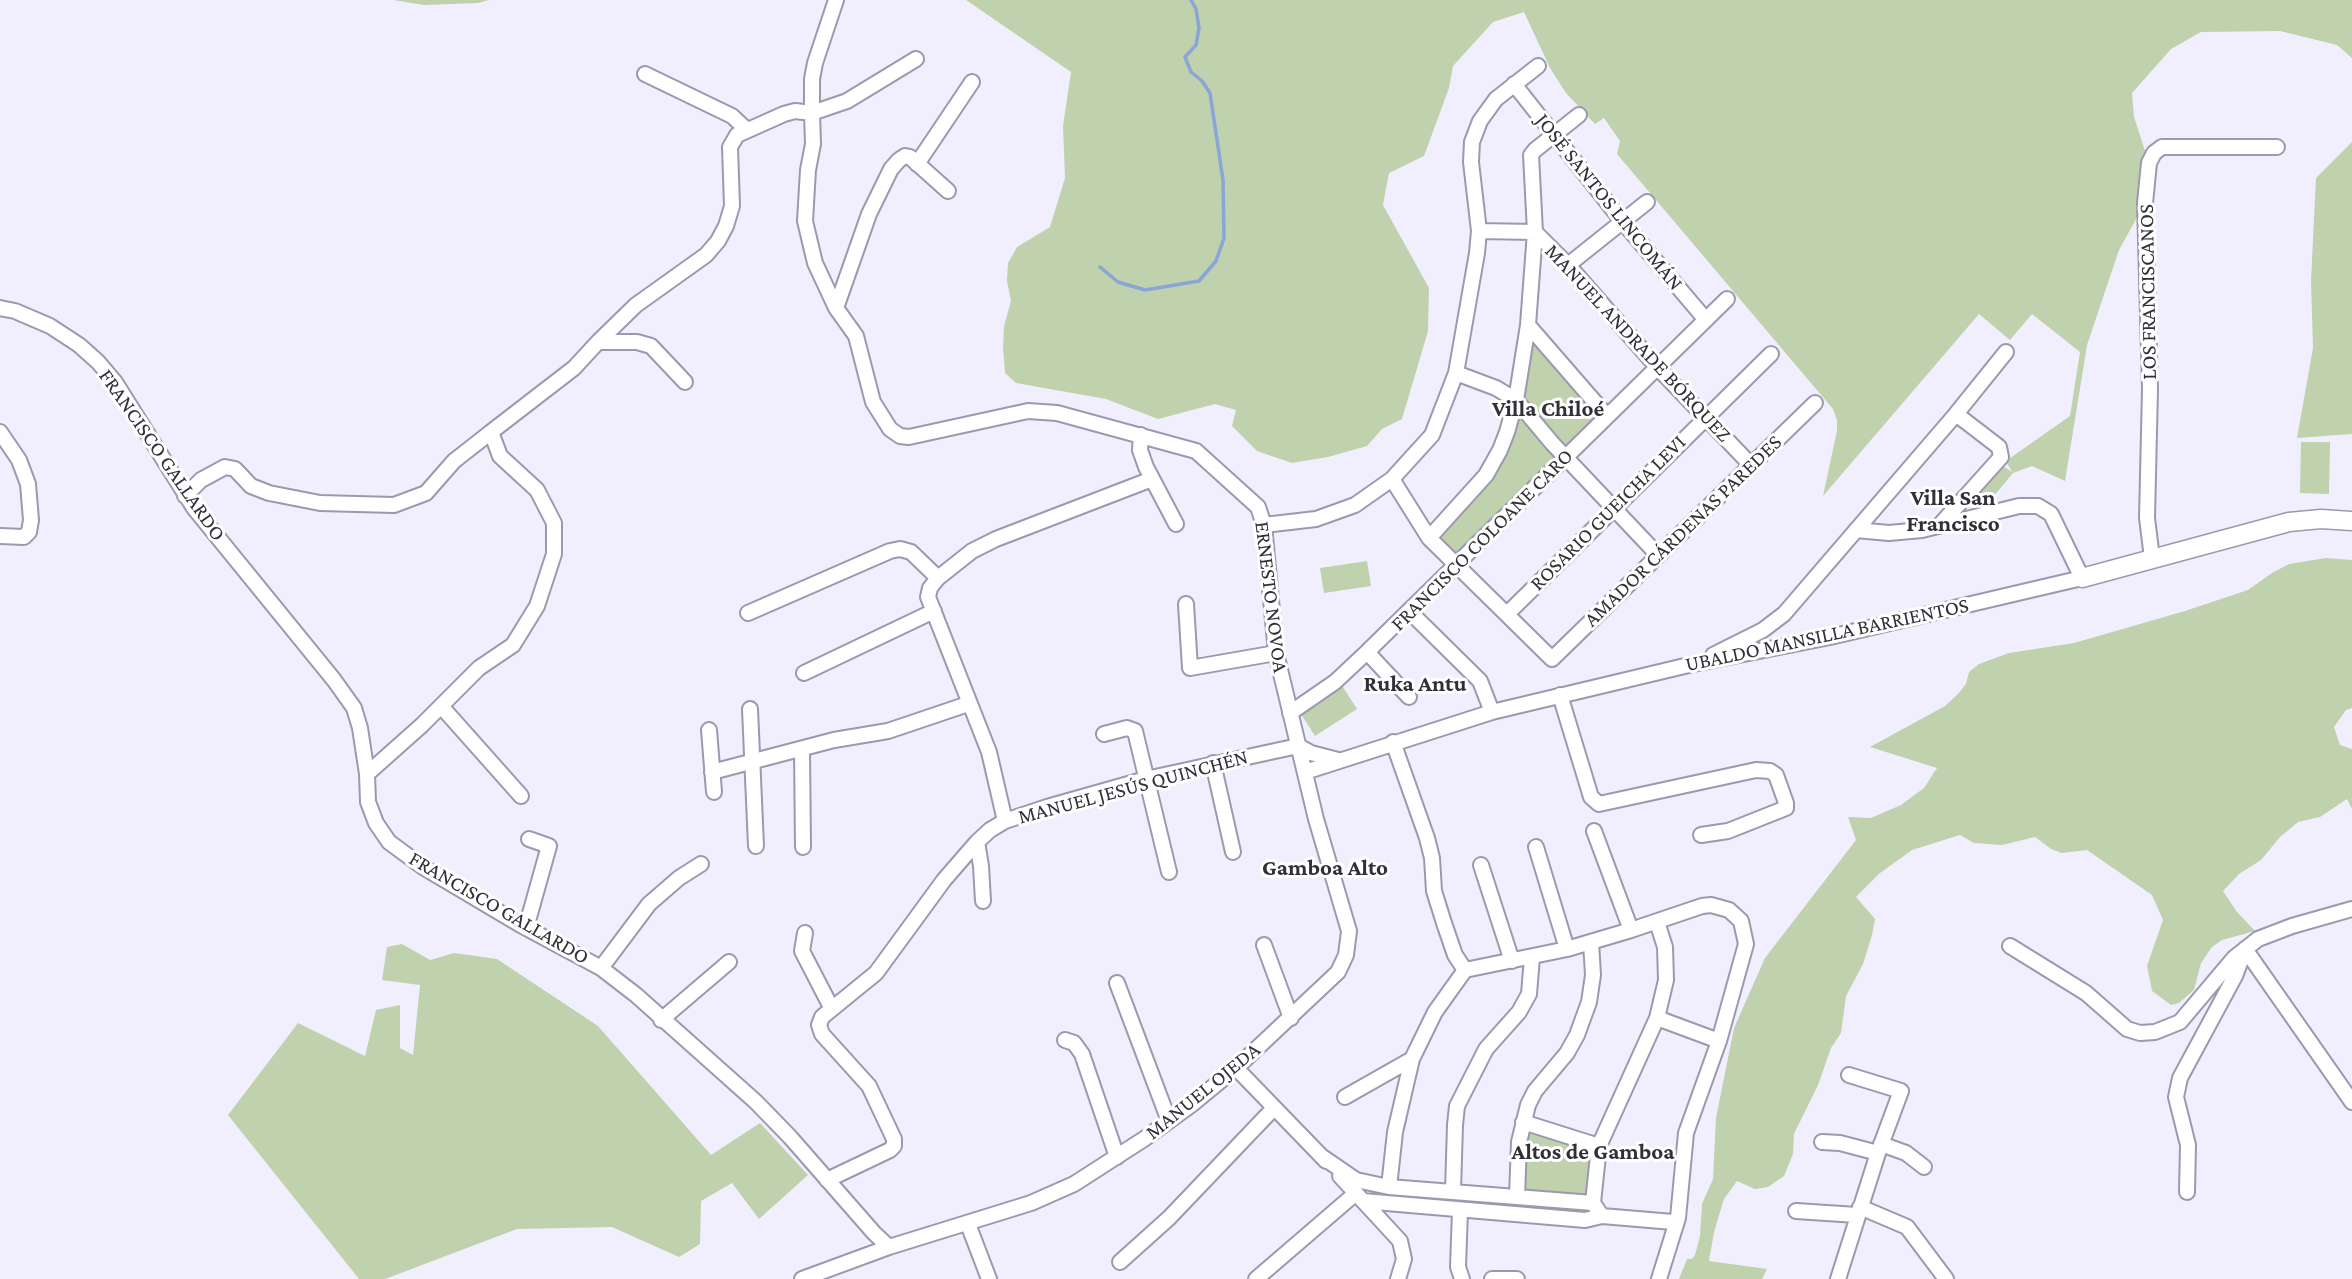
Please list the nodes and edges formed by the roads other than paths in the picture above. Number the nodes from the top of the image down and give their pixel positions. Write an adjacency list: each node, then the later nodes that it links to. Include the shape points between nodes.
1 (836, 0): 7 (street, ERNESTO NOVOA, via 815,63)
2 (916, 59): 7 (street, via 847,102)
3 (1538, 66): 6 (street)
4 (645, 74): 9 (street, via 732,116)
5 (972, 82): 12 (street)
6 (1514, 84): 10 (street, JOSÉ SANTOS LINCOMÁN); 16 (street, via 1485,113 1472,142)
7 (812, 113): 9 (street, via 795,111); 21 (street, ERNESTO NOVOA, via 805,220 815,263)
8 (1579, 115): 10 (street)
9 (747, 130): 24 (street, via 737,135 730,147 732,206 718,241 706,256 636,304)
10 (1554, 135): 15 (street, JOSÉ SANTOS LINCOMÁN); 17 (street, via 1531,155)
11 (2277, 147): 52 (street, LOS FRANCISCANOS, via 2162,146 2149,163 2145,203 2150,389 2147,518)
12 (917, 164): 13 (street); 21 (street, via 905,156 891,169 869,214)
13 (948, 191)
14 (1647, 202): 15 (street)
15 (1622, 221): 18 (street); 22 (street, JOSÉ SANTOS LINCOMÁN)
16 (1479, 231): 17 (street, MANUEL ANDRADE BÓRQUEZ); 28 (street)
17 (1535, 232): 18 (street, MANUEL ANDRADE BÓRQUEZ); 23 (street)
18 (1568, 265): 27 (street, MANUEL ANDRADE BÓRQUEZ)
19 (1727, 299): 22 (street, FRANCISCO COLOANE CARO)
20 (0, 308): 42 (street, FRANCISCO GALLARDO, via 50,326 98,362)
21 (836, 308): 37 (street, ERNESTO NOVOA, via 856,336 873,402 900,436 1028,411 1058,413)
22 (1706, 320): 27 (street, FRANCISCO COLOANE CARO)
23 (1528, 325): 30 (street); 33 (street)
24 (598, 342): 29 (street, via 651,346); 36 (street, via 565,376)
25 (2006, 352): 32 (street)
26 (1771, 354): 34 (street, ROSARIO GUEICHA LEVI)
27 (1658, 368): 33 (street, FRANCISCO COLOANE CARO); 34 (street, MANUEL ANDRADE BÓRQUEZ)
28 (1456, 373): 30 (street); 41 (street, via 1432,435)
29 (685, 382)
30 (1516, 400): 38 (street); 50 (street, via 1500,450 1486,475)
31 (1815, 403): 39 (street, AMADOR CÁRDENAS PAREDES)
32 (1956, 414): 46 (street, via 1999,447 2001,457); 48 (street)
33 (1607, 416): 38 (street, FRANCISCO COLOANE CARO)
34 (1704, 418): 39 (street, MANUEL ANDRADE BÓRQUEZ); 43 (street, ROSARIO GUEICHA LEVI)
35 (0, 432): 49 (street, via 19,460 31,520 24,537)
36 (491, 432): 42 (street, via 454,461 426,494 394,505 320,503 268,493 225,467 201,480); 68 (street, via 500,456 546,503 554,523 554,554 537,606 513,645 479,668)
37 (1141, 435): 40 (street, via 1140,450); 47 (street, ERNESTO NOVOA, via 1196,451 1253,502)
38 (1565, 457): 43 (street); 53 (street, FRANCISCO COLOANE CARO)
39 (1750, 464): 51 (street, AMADOR CÁRDENAS PAREDES)
40 (1152, 479): 45 (street); 54 (street, via 996,539)
41 (1392, 479): 47 (street, via 1342,510 1316,519); 50 (street)
42 (185, 496): 82 (street, FRANCISCO GALLARDO, via 354,708)
43 (1612, 508): 51 (street); 60 (street, ROSARIO GUEICHA LEVI)
44 (2352, 521): 52 (main road, UBALDO MANSILLA BARRIENTOS, via 2289,522)
45 (1176, 524)
46 (1940, 525): 48 (street, via 1889,533); 55 (street, via 2019,506 2038,506 2051,514)
47 (1264, 526): 62 (street, ERNESTO NOVOA)
48 (1856, 530): 63 (street, via 1774,622)
49 (0, 536)
50 (1429, 538): 53 (street)
51 (1657, 554): 60 (street, AMADOR CÁRDENAS PAREDES, via 1552,659)
52 (2152, 558): 55 (main road, UBALDO MANSILLA BARRIENTOS)
53 (1456, 565): 58 (street, FRANCISCO COLOANE CARO); 60 (street)
54 (938, 578): 57 (street, via 928,592); 59 (street, via 911,552 900,549)
55 (2082, 578): 63 (street, UBALDO MANSILLA BARRIENTOS)
56 (1186, 604): 62 (street, via 1190,668)
57 (933, 611): 64 (street); 67 (street)
58 (1410, 612): 61 (street, FRANCISCO COLOANE CARO); 70 (street, via 1480,681)
59 (748, 613)
60 (1507, 614)
61 (1367, 652): 66 (street); 71 (street, FRANCISCO COLOANE CARO, via 1335,682)
62 (1276, 653): 71 (street, ERNESTO NOVOA)
63 (1693, 664): 65 (street, UBALDO MANSILLA BARRIENTOS)
64 (804, 673)
65 (1560, 695): 70 (street, UBALDO MANSILLA BARRIENTOS); 89 (street, via 1591,797 1599,804 1756,770 1776,775 1786,808 1728,831)
66 (1409, 697)
67 (968, 704): 76 (street, via 888,731); 87 (street, via 989,752)
68 (441, 706): 82 (street); 85 (street)
69 (750, 709): 78 (street)
70 (1492, 712): 74 (street, UBALDO MANSILLA BARRIENTOS)
71 (1290, 713): 75 (street, ERNESTO NOVOA)
72 (709, 730): 80 (street)
73 (1104, 734): 83 (street, via 1128,728 1135,731)
74 (1393, 742): 77 (street, UBALDO MANSILLA BARRIENTOS); 114 (street, via 1427,838 1434,891 1444,923)
75 (1298, 746): 77 (street); 79 (street, MANUEL JESÚS QUINCHÉN); 81 (street, ERNESTO NOVOA)
76 (802, 749): 78 (street); 93 (street)
77 (1338, 760): 81 (street, UBALDO MANSILLA BARRIENTOS); 86 (street, via 1317,782)
78 (754, 761): 80 (street); 92 (street)
79 (1213, 763): 83 (street, MANUEL JESÚS QUINCHÉN); 95 (street)
80 (712, 772): 84 (street)
81 (1305, 772): 86 (street, ERNESTO NOVOA)
82 (367, 774): 102 (street, FRANCISCO GALLARDO, via 368,802 389,842)
83 (1146, 779): 87 (street, MANUEL JESÚS QUINCHÉN); 98 (street)
84 (713, 792)
85 (521, 796)
86 (1313, 804): 117 (street, MANUEL OJEDA, via 1349,940 1343,964 1333,979)
87 (1005, 821): 91 (street, MANUEL JESÚS QUINCHÉN)
88 (1594, 831): 103 (street)
89 (1700, 835)
90 (529, 839): 102 (street, via 549,846)
91 (977, 842): 99 (street); 116 (street, MANUEL JESÚS QUINCHÉN, via 876,973)
92 (756, 846)
93 (803, 847)
94 (1536, 847): 108 (street)
95 (1233, 852)
96 (701, 864): 113 (street, via 649,904)
97 (1482, 865): 111 (street)
98 (1169, 872)
99 (983, 901)
100 (2352, 909): 109 (street, via 2292,926)
101 (1657, 922): 103 (street); 118 (street, via 1665,947 1666,981); 121 (street, via 1702,906 1720,907 1741,921 1746,944)
102 (526, 928): 113 (street, FRANCISCO GALLARDO)
103 (1631, 930): 105 (street)
104 (805, 933): 116 (street, via 802,951)
105 (1591, 942): 108 (street); 129 (street, via 1592,988 1584,1018 1567,1053 1535,1091)
106 (1264, 945): 117 (street)
107 (2010, 946): 109 (street, via 2086,993 2127,1029 2140,1033 2180,1022)
108 (1567, 949): 110 (street)
109 (2245, 949): 126 (street); 139 (street, via 2180,1078 2176,1097 2188,1145)
110 (1532, 957): 111 (street); 138 (street, via 1529,994 1519,1013 1486,1049 1457,1106)
111 (1512, 961): 114 (street)
112 (729, 962): 119 (street)
113 (601, 968): 119 (street, FRANCISCO GALLARDO)
114 (1465, 970): 122 (street, via 1435,1012)
115 (1117, 983): 128 (street)
116 (832, 1009): 136 (street, via 822,1017 822,1034 869,1086 894,1146)
117 (1290, 1018): 123 (street, MANUEL OJEDA)
118 (1657, 1018): 121 (street); 131 (street)
119 (661, 1020): 136 (street, FRANCISCO GALLARDO, via 756,1102)
120 (1065, 1040): 134 (street, via 1082,1054)
121 (1719, 1041): 148 (street, via 1686,1133)
122 (1412, 1059): 125 (street); 137 (street, via 1395,1132)
123 (1236, 1068): 127 (street); 128 (street, MANUEL OJEDA)
124 (1849, 1075): 132 (street, via 1901,1091)
125 (1345, 1097)
126 (2352, 1102)
127 (1274, 1108): 133 (street); 150 (street, via 1169,1218)
128 (1169, 1121): 134 (street, MANUEL OJEDA)
129 (1523, 1122): 131 (street); 141 (street)
130 (1822, 1142): 132 (street)
131 (1599, 1146): 142 (street)
132 (1880, 1149): 135 (street, via 1906,1153); 145 (street)
133 (1321, 1156): 137 (street, via 1356,1180); 140 (street)
134 (1117, 1157): 147 (street, MANUEL OJEDA, via 1051,1196)
135 (1924, 1167)
136 (827, 1180): 149 (street, FRANCISCO GALLARDO)
137 (1389, 1187): 138 (street)
138 (1453, 1191): 141 (street)
139 (2187, 1192)
140 (1360, 1197): 143 (street); 154 (street); 155 (street, via 1400,1241 1404,1259)
141 (1517, 1197): 142 (street)
142 (1593, 1203): 146 (street)
143 (1460, 1210): 146 (street, via 1585,1220); 156 (street, via 1458,1267)
144 (1796, 1211): 145 (street)
145 (1859, 1211): 151 (street); 160 (street, via 1907,1227)
146 (1602, 1216): 148 (street)
147 (968, 1224): 149 (street, MANUEL OJEDA); 153 (street)
148 (1676, 1225): 159 (street)
149 (889, 1247): 152 (street, MANUEL OJEDA)
150 (1120, 1262)
151 (1841, 1278)
152 (802, 1279)
153 (989, 1279)
154 (1256, 1279)
155 (1398, 1279)
156 (1462, 1279)
157 (1492, 1279): 158 (street)
158 (1517, 1279)
159 (1659, 1279)
160 (1946, 1279)

